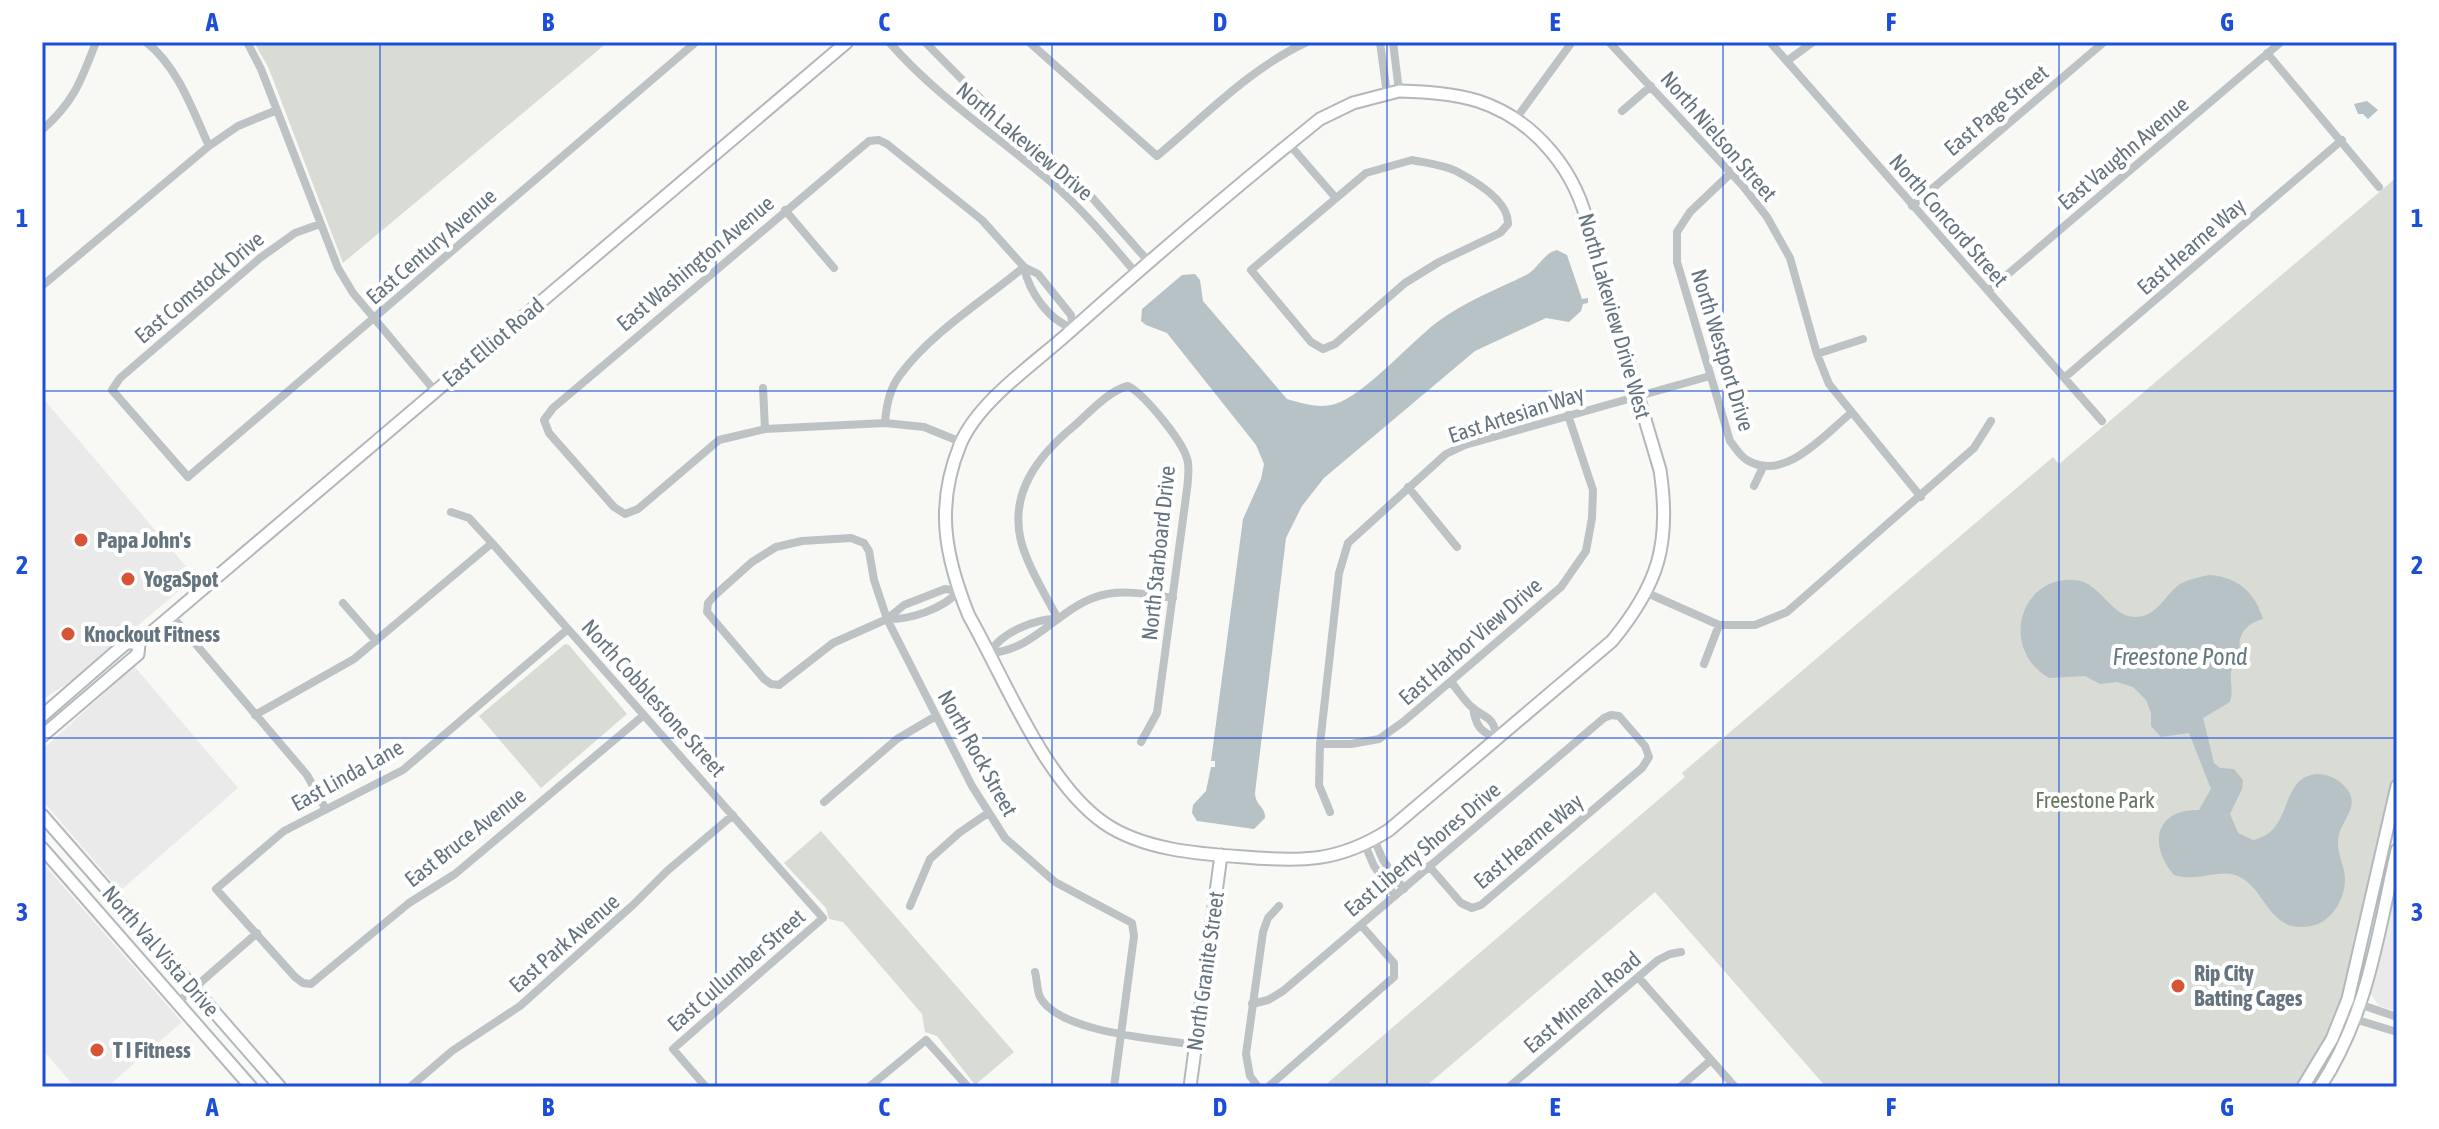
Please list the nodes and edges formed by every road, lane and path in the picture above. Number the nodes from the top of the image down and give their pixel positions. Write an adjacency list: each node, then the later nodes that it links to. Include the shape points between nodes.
1 (96, 42): 25 (street, via 71,98)
2 (146, 42): 28 (street, via 172,71)
3 (247, 42): 22 (street)
4 (696, 42): 40 (street, East Century Avenue)
5 (847, 42): 47 (street, East Elliot Road)
6 (889, 42): 36 (street, North Lakeview Drive, via 922,78 1053,185)
7 (925, 42): 36 (street, North Lakeview Drive, via 985,103 1094,198)
8 (1029, 42): 9 (street, via 1157,156 1251,77)
9 (1307, 42)
10 (1380, 42): 21 (street)
11 (1393, 42): 21 (street)
12 (1572, 42): 24 (street)
13 (1609, 42): 20 (street, North Nielson Street)
14 (1770, 42): 19 (street, North Concord Street)
15 (1813, 42): 19 (street)
16 (2104, 42): 32 (street, East Page Street)
17 (2281, 42): 18 (street, East Vaughn Avenue)
18 (2267, 53): 26 (street); 39 (street, East Vaughn Avenue)
19 (1787, 61): 32 (street, North Concord Street)
20 (1651, 86): 23 (street); 29 (street, North Nielson Street)
21 (1393, 92): 24 (street, North Lakeview Drive West, via 1479,101); 27 (street, North Lakeview Drive West, via 1320,119)
22 (277, 110): 28 (street, via 238,126); 34 (street)
23 (1622, 111)
24 (1515, 120): 48 (street, North Lakeview Drive West, via 1558,158 1584,208)
25 (42, 130)
26 (2342, 140): 30 (street); 45 (street, East Hearne Way)
27 (1289, 144): 31 (street); 36 (street, North Lakeview Drive West)
28 (209, 146): 38 (street)
29 (1731, 173): 43 (street, North Nielson Street, via 1786,249); 44 (street, North Westport Drive, via 1677,232 1677,262)
30 (2379, 187)
31 (1335, 197): 31 (street, via 1366,173 1412,160 1454,170 1492,195 1507,212 1508,224 1405,283 1323,349 1311,342 1251,270)
32 (1912, 206): 39 (street, North Concord Street)
33 (785, 210): 35 (street, East Washington Avenue, via 874,140 887,144 982,220); 37 (street); 54 (street, East Washington Avenue, via 544,420 549,433 625,514 638,509 719,440)
34 (320, 224): 40 (street, via 338,268); 57 (street, East Comstock Drive, via 295,233 260,258 112,390)
35 (1024, 267): 41 (street, via 1038,274 1063,305); 41 (street, via 1028,286 1060,324); 53 (street, via 930,343 898,377)
36 (1141, 267): 41 (street, North Lakeview Drive West)
37 (834, 268)
38 (42, 286)
39 (1988, 291): 45 (street, North Concord Street)
40 (374, 318): 47 (street); 57 (street, East Century Avenue)
41 (1073, 328): 55 (street, North Lakeview Drive West, via 989,403)
42 (1863, 339): 43 (street)
43 (1817, 354): 49 (street, North Nielson Street, via 1829,384)
44 (1710, 376): 48 (street, East Artesian Way); 56 (street, North Westport Drive, via 1730,441 1744,459)
45 (2064, 378): 52 (street, North Concord Street)
46 (763, 388): 54 (street)
47 (435, 391): 68 (street, East Elliot Road)
48 (1638, 397): 50 (street, East Artesian Way); 65 (street, North Lakeview Drive West, via 1666,507 1663,543)
49 (1851, 413): 56 (street, via 1791,461); 60 (street, North Nielson Street)
50 (1568, 415): 59 (street, East Artesian Way, via 1465,445 1446,454); 78 (street, East Harbor View Drive, via 1593,490 1586,551 1561,587)
51 (1991, 421): 60 (street, via 1974,448)
52 (2102, 421)
53 (885, 423): 54 (street); 55 (street, via 924,427)
54 (765, 429)
55 (961, 442): 64 (street, North Lakeview Drive West, via 945,520)
56 (1763, 467): 58 (street)
57 (188, 477)
58 (1754, 486)
59 (1408, 487): 63 (street); 88 (street, East Artesian Way, via 1348,543 1339,573)
60 (1921, 497): 71 (street, via 1787,612 1755,625)
61 (451, 512): 62 (street, North Cobblestone Street, via 469,518)
62 (492, 543): 72 (street, North Cobblestone Street); 73 (street)
63 (1457, 547)
64 (959, 591): 69 (street, via 905,619); 69 (street, via 945,589 922,597); 75 (street, North Lakeview Drive West)
65 (1645, 592): 71 (street); 86 (street, North Lakeview Drive West, via 1612,641)
66 (1173, 598): 70 (street, via 1135,592 1094,597); 70 (street, North Starboard Drive, via 1188,460 1170,430 1128,386 1113,392 1057,440 1032,469 1022,492 1021,543); 87 (street, North Starboard Drive, via 1157,713)
67 (343, 603): 73 (street)
68 (171, 615): 74 (street, East Elliot Road); 80 (street)
69 (887, 619): 69 (street, North Rock Street, via 869,551 851,538 776,547 752,562 707,607 764,679 775,685 833,643); 84 (street, North Rock Street)
70 (1058, 619): 75 (street, via 1004,652)
71 (1719, 625): 76 (street)
72 (568, 629): 81 (street, North Cobblestone Street); 91 (street, East Linda Lane, via 403,770)
73 (376, 641): 80 (street)
74 (139, 643): 77 (street, East Elliot Road, via 126,643); 79 (street, East Elliot Road, via 138,654)
75 (990, 653): 99 (street, North Lakeview Drive West, via 1053,768 1104,823 1163,847)
76 (1704, 664)
77 (86, 677): 79 (street); 83 (street, East Elliot Road)
78 (1451, 682): 86 (street, via 1473,708 1483,733); 88 (street, East Harbor View Drive, via 1379,739)
79 (66, 715): 85 (street, East Elliot Road)
80 (255, 715): 91 (street, via 307,775)
81 (644, 715): 95 (street, North Cobblestone Street); 107 (street, East Bruce Avenue, via 320,979 307,984 295,977)
82 (1611, 715): 100 (street, East Liberty Shores Drive); 100 (street, East Hearne Way, via 1622,718 1645,746 1649,757 1642,768 1481,905 1463,905)
83 (42, 716)
84 (936, 716): 90 (street, via 897,739); 93 (street, North Rock Street)
85 (42, 736)
86 (1497, 738): 96 (street, North Lakeview Drive West)
87 (1141, 742)
88 (1320, 744): 92 (street, East Artesian Way, via 1319,785)
89 (2397, 786): 112 (street)
90 (824, 802)
91 (325, 808): 107 (street, East Linda Lane, via 284,831 216,889)
92 (1330, 812)
93 (988, 813): 103 (street, via 930,859); 120 (street, North Rock Street, via 1005,838 1055,882 1132,923)
94 (42, 815): 111 (street, North Val Vista Drive)
95 (733, 815): 105 (street, North Cobblestone Street); 125 (street, East Park Avenue, via 520,1006 452,1051)
96 (1369, 842): 99 (street, North Lakeview Drive West, via 1333,857 1295,861); 101 (street); 102 (street, via 1374,866)
97 (42, 848): 113 (street, North Val Vista Drive)
98 (2397, 850): 115 (street)
99 (1221, 855): 121 (street, North Granite Street)
100 (1429, 866): 101 (street, East Liberty Shores Drive)
101 (1404, 889): 102 (street, East Liberty Shores Drive)
102 (1395, 896): 106 (street, East Liberty Shores Drive)
103 (910, 906)
104 (1279, 906): 114 (street, via 1263,932)
105 (823, 918): 126 (street, East Cullumber Street, via 673,1049)
106 (1361, 925): 114 (street, East Liberty Shores Drive, via 1283,991); 132 (street, via 1394,963 1394,977)
107 (257, 933): 111 (street)
108 (1681, 952): 110 (street, East Mineral Road, via 1663,957)
109 (1035, 972): 120 (street, via 1040,998 1056,1012 1093,1030)
110 (1638, 977): 122 (street); 133 (street, East Mineral Road)
111 (193, 988): 113 (street); 124 (street, North Val Vista Drive)
112 (2348, 999): 115 (street); 116 (street)
113 (177, 1003): 123 (street, North Val Vista Drive)
114 (1252, 1004): 131 (street, via 1246,1062)
115 (2361, 1005): 117 (street); 118 (street)
116 (2342, 1016): 118 (street); 136 (street)
117 (2397, 1017)
118 (2356, 1020): 119 (street); 137 (street)
119 (2397, 1032)
120 (1122, 1034): 121 (street); 129 (street)
121 (1195, 1045): 130 (street, North Granite Street)
122 (1711, 1060): 134 (street); 135 (street)
123 (251, 1087)
124 (280, 1087)
125 (410, 1087)
126 (706, 1087)
127 (869, 1087): 128 (street, via 926,1040)
128 (968, 1087)
129 (1114, 1087)
130 (1190, 1087)
131 (1258, 1087)
132 (1268, 1087)
133 (1509, 1087)
134 (1680, 1087)
135 (1735, 1087)
136 (2303, 1087)
137 (2320, 1087)

